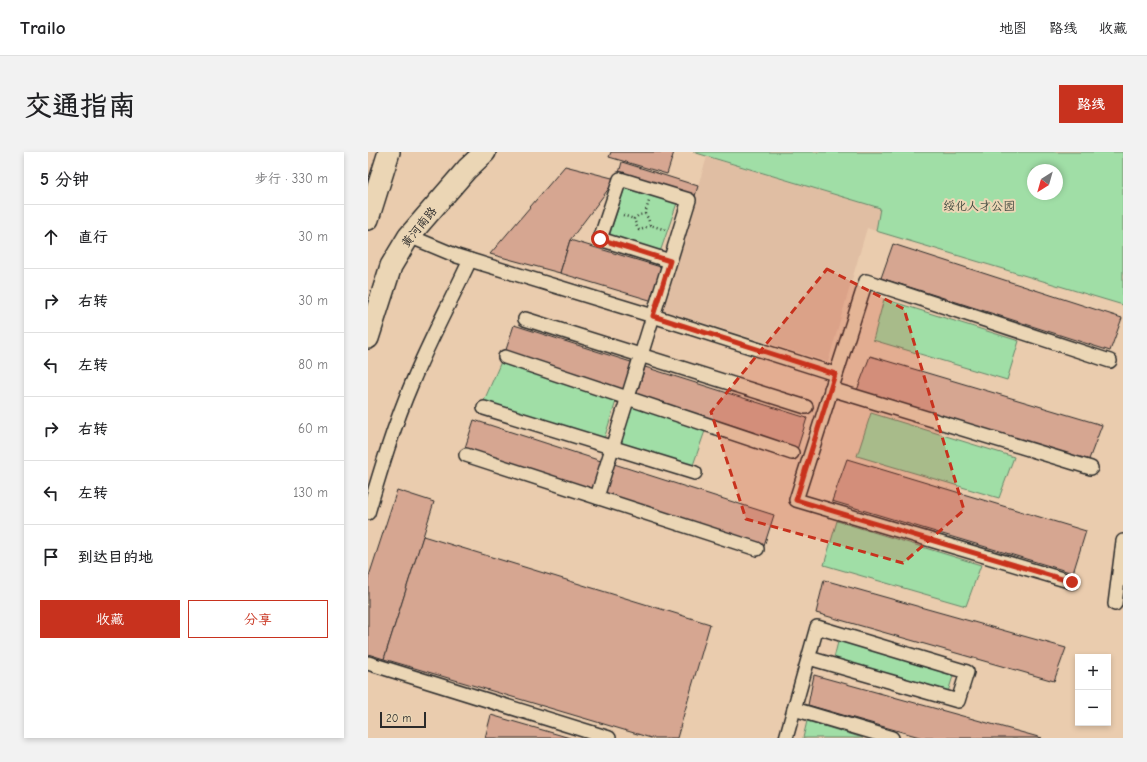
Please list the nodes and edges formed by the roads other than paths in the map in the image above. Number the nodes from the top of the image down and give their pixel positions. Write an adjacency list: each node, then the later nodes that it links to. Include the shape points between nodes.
1 (389, 152): 3 (main road)
2 (485, 152): 4 (main road, 黄河南路)
3 (368, 219)
4 (409, 236): 5 (street); 9 (main road, 黄河南路, via 391,266)
5 (470, 260): 7 (street); 24 (street, via 412,384 387,450)
6 (670, 261): 6 (street, via 689,200 620,179 600,239); 7 (street)
7 (653, 316): 10 (street); 13 (street)
8 (524, 319): 10 (street)
9 (368, 338)
10 (640, 355): 15 (street); 16 (street)
11 (505, 357): 15 (street)
12 (1110, 361): 13 (street, via 866,281)
13 (835, 374): 14 (street)
14 (831, 389): 21 (street); 27 (street, via 796,500)
15 (627, 398): 18 (street); 19 (street)
16 (806, 407)
17 (484, 408): 18 (street)
18 (612, 447): 22 (street); 23 (street)
19 (792, 453)
20 (466, 455): 23 (street)
21 (1091, 468)
22 (695, 472)
23 (597, 497): 26 (street)
24 (368, 513)
25 (1123, 541): 28 (street)
26 (757, 549)
27 (1072, 582)
28 (1115, 604)
29 (809, 658): 29 (street, via 818,627 967,672 958,701); 31 (street)
30 (368, 663): 32 (street)
31 (794, 709): 33 (street); 34 (street)
32 (609, 738)
33 (786, 738)
34 (892, 738)

